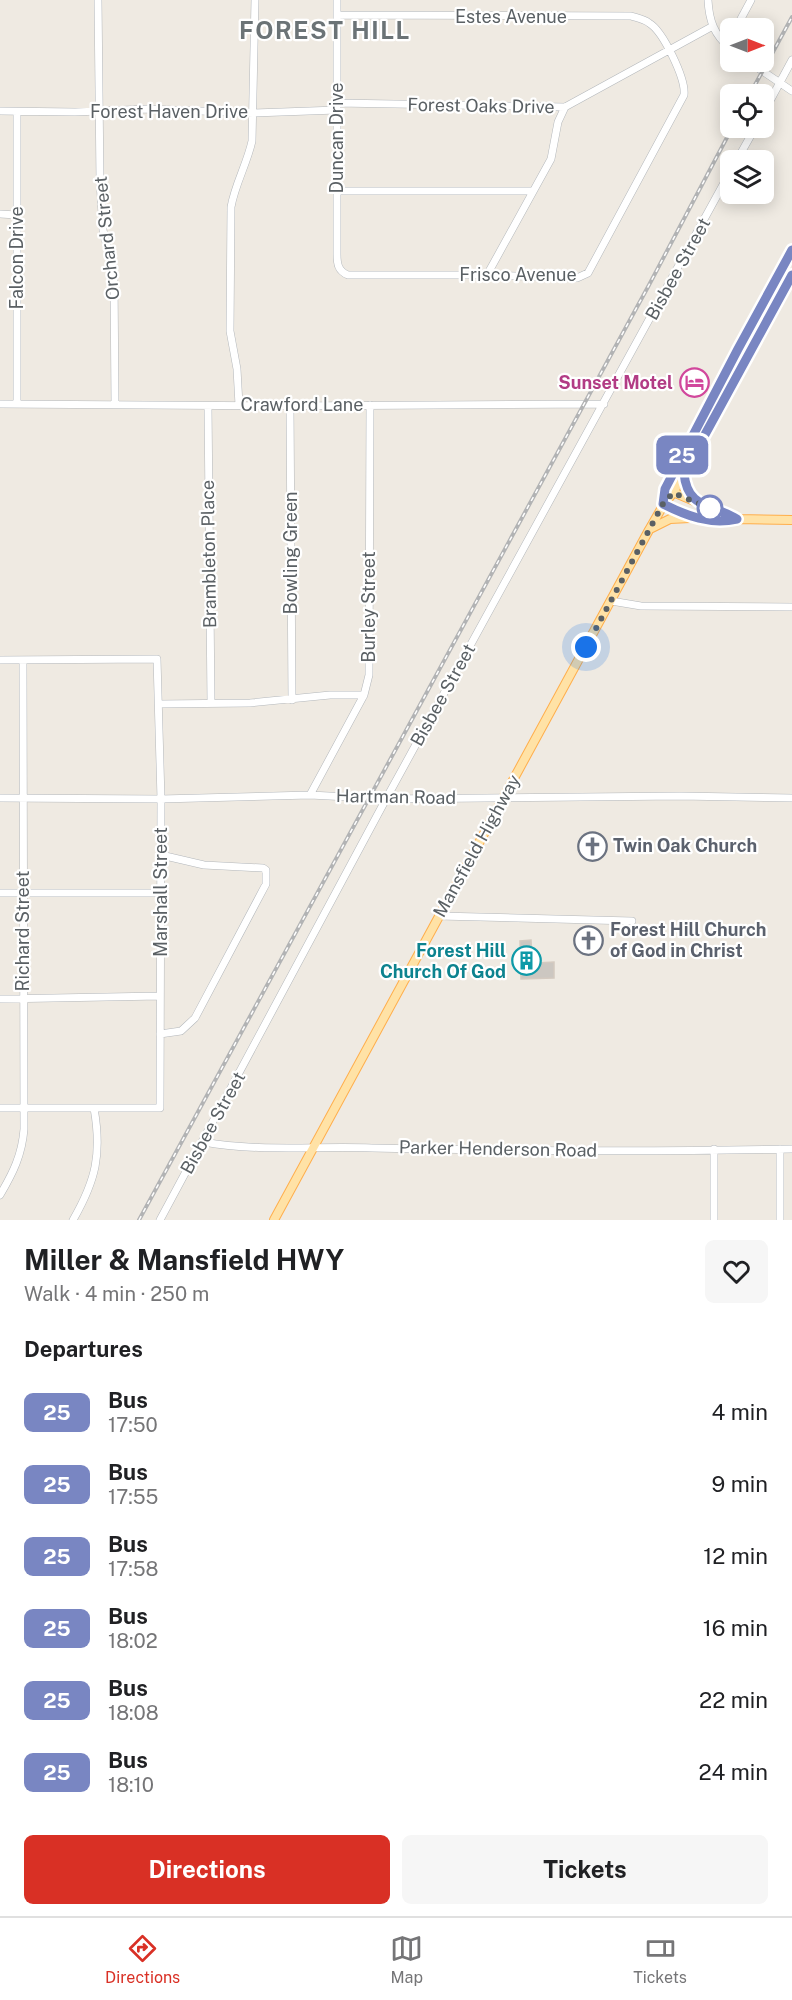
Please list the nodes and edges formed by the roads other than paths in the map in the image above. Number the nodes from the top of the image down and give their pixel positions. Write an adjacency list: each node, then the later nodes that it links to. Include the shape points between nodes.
1 (98, 0): 18 (street, Orchard Street)
2 (255, 0): 21 (street)
3 (338, 0): 6 (street, Duncan Drive)
4 (708, 0): 8 (street)
5 (751, 0): 7 (street)
6 (338, 15): 10 (street, Estes Avenue, via 631,16 649,22); 16 (street, Duncan Drive)
7 (741, 18)
8 (713, 27): 9 (street); 10 (street, Forest Oaks Drive)
9 (720, 34)
10 (670, 51): 17 (street, Forest Oaks Drive); 29 (street, Frisco Avenue, via 685,87 684,95 590,270 577,278)
11 (792, 60): 13 (street)
12 (763, 72): 13 (street)
13 (779, 83): 14 (street); 15 (street)
14 (792, 92)
15 (774, 93)
16 (337, 107): 17 (street, Forest Oaks Drive); 21 (street, Forest Haven Drive); 23 (street, Duncan Drive)
17 (565, 107): 24 (street, via 558,122 554,152)
18 (98, 110): 20 (street, Forest Haven Drive); 21 (street, Forest Haven Drive); 36 (street, Orchard Street, via 103,230 114,276)
19 (0, 111): 20 (street, Forest Haven Drive)
20 (17, 112): 26 (street, Falcon Drive)
21 (253, 112): 38 (street, via 249,158 234,190 231,207 230,332)
22 (720, 190): 35 (street, Bisbee Street)
23 (337, 191): 24 (street); 28 (street, Duncan Drive, via 337,262)
24 (533, 191): 29 (street)
25 (0, 214): 26 (street)
26 (17, 215): 34 (street, Falcon Drive)
27 (792, 250): 31 (main road, Mansfield Highway)
28 (343, 273): 29 (street, Frisco Avenue)
29 (487, 275)
30 (792, 275): 32 (main road, Mansfield Highway)
31 (738, 349): 32 (main road); 42 (main road, Mansfield Highway)
32 (748, 355): 41 (main road, Mansfield Highway)
33 (0, 404): 34 (street, Crawford Lane)
34 (16, 404): 36 (street, Crawford Lane)
35 (604, 404): 39 (street, Crawford Lane); 63 (street, Bisbee Street)
36 (115, 405): 37 (street, Crawford Lane)
37 (208, 405): 38 (street, Crawford Lane); 55 (street, Brambleton Place)
38 (239, 405): 40 (street, Crawford Lane)
39 (370, 405): 40 (street, Crawford Lane); 53 (street, Burley Street, via 369,675)
40 (290, 406): 54 (street, Bowling Green)
41 (684, 473): 42 (main road, Mansfield Highway); 44 (main road, via 687,489)
42 (669, 491): 43 (main road, Mansfield Highway); 44 (main road)
43 (663, 504): 45 (main road); 48 (main road, Mansfield Highway)
44 (704, 507): 46 (main road)
45 (696, 518): 46 (main road, via 722,522); 48 (main road, via 670,519)
46 (737, 519): 47 (main road)
47 (792, 520)
48 (649, 530): 49 (main road, Mansfield Highway)
49 (610, 601): 50 (street, via 641,606); 60 (main road, Mansfield Highway)
50 (792, 607)
51 (0, 660): 52 (street)
52 (23, 660): 56 (street, Marshall Street, via 152,658 159,662); 58 (street, Richard Street)
53 (364, 695): 54 (street); 57 (street, Burley Street)
54 (292, 700): 55 (street)
55 (211, 703): 56 (street)
56 (160, 704): 62 (street, Marshall Street)
57 (310, 795): 62 (street, Hartman Road); 63 (street, Hartman Road)
58 (22, 797): 59 (street, Hartman Road); 62 (street, Hartman Road); 66 (street, Richard Street)
59 (0, 798)
60 (504, 798): 61 (street, Hartman Road); 63 (street, Hartman Road); 68 (main road, Mansfield Highway)
61 (792, 798)
62 (161, 799): 64 (street, Marshall Street)
63 (386, 799): 77 (street, Bisbee Street)
64 (161, 855): 67 (street, Marshall Street); 73 (street, via 204,865 263,868 266,884 195,1018 181,1031)
65 (0, 893): 66 (street)
66 (22, 893): 67 (street); 72 (street, Richard Street)
67 (162, 893): 70 (street, Marshall Street)
68 (439, 916): 69 (street); 78 (main road, Mansfield Highway)
69 (632, 921)
70 (160, 996): 72 (street); 73 (street, Marshall Street)
71 (0, 999): 72 (street)
72 (24, 999): 75 (street, Richard Street)
73 (160, 1034): 76 (street, Marshall Street, via 160,1108)
74 (0, 1108): 75 (street)
75 (24, 1108): 76 (street); 82 (street, Richard Street, via 21,1155)
76 (94, 1108): 83 (street, via 98,1158 92,1182)
77 (204, 1142): 78 (street, Parker Henderson Road, via 228,1146); 84 (street, Bisbee Street)
78 (312, 1146): 79 (street, Parker Henderson Road, via 531,1152); 85 (main road, Mansfield Highway)
79 (714, 1149): 80 (street, Parker Henderson Road); 86 (street)
80 (780, 1149): 81 (street, Parker Henderson Road); 87 (street)
81 (792, 1149)
82 (0, 1195)
83 (73, 1220)
84 (160, 1220)
85 (273, 1220)
86 (714, 1220)
87 (780, 1220)

